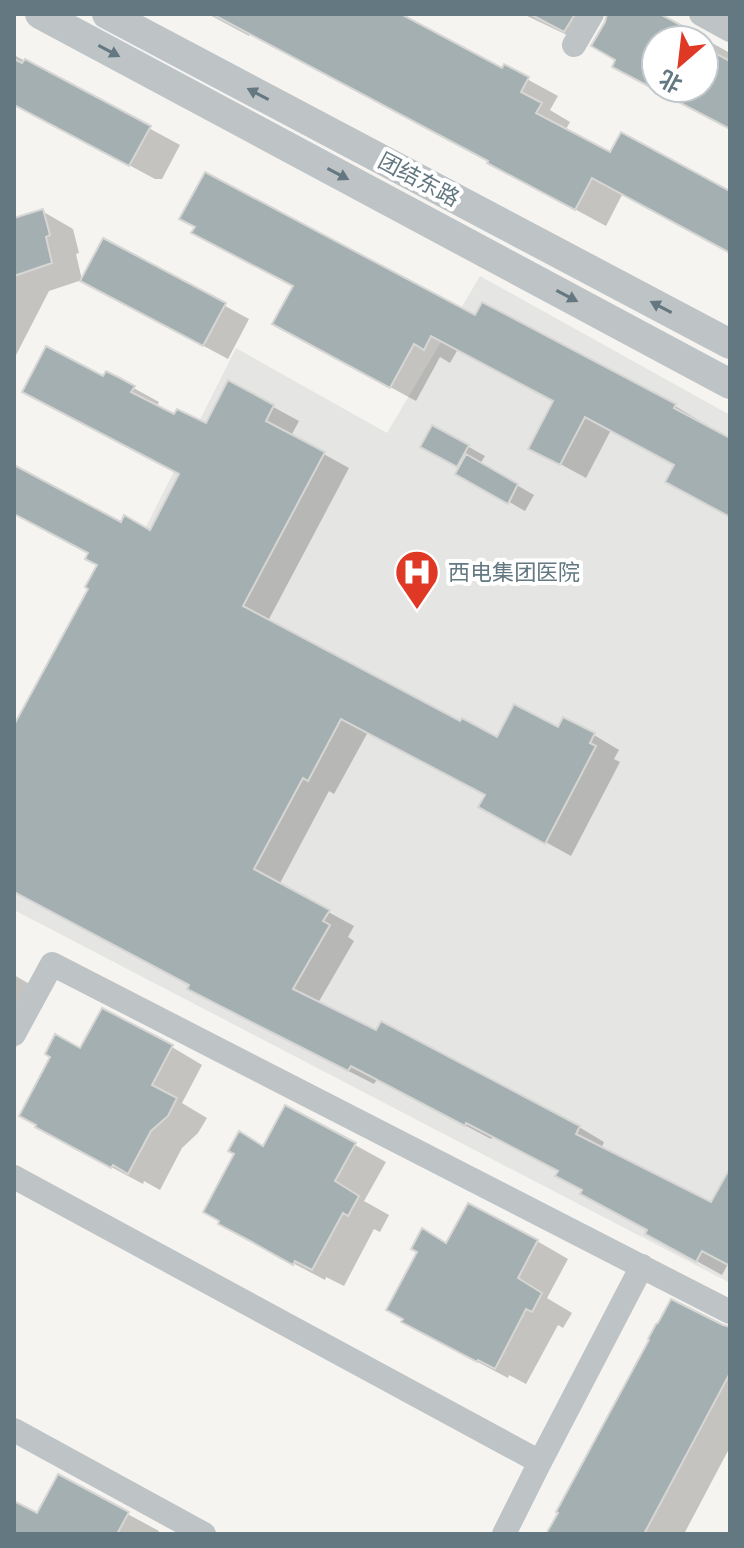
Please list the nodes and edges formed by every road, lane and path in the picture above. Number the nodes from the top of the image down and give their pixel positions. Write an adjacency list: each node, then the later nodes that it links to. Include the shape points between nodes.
1 (40, 14): 8 (street, one-way to 8)
2 (107, 14): 7 (street, 团结东路, one-way to 2)
3 (592, 14): 6 (street)
4 (701, 14): 5 (street)
5 (730, 30)
6 (574, 45)
7 (730, 344)
8 (730, 384)
9 (14, 1034): 11 (street, via 52,964)
10 (14, 1177): 14 (street)
11 (642, 1266): 12 (street); 14 (street)
12 (730, 1312)
13 (14, 1430): 15 (street)
14 (540, 1462): 16 (street)
15 (204, 1534)
16 (504, 1534)

